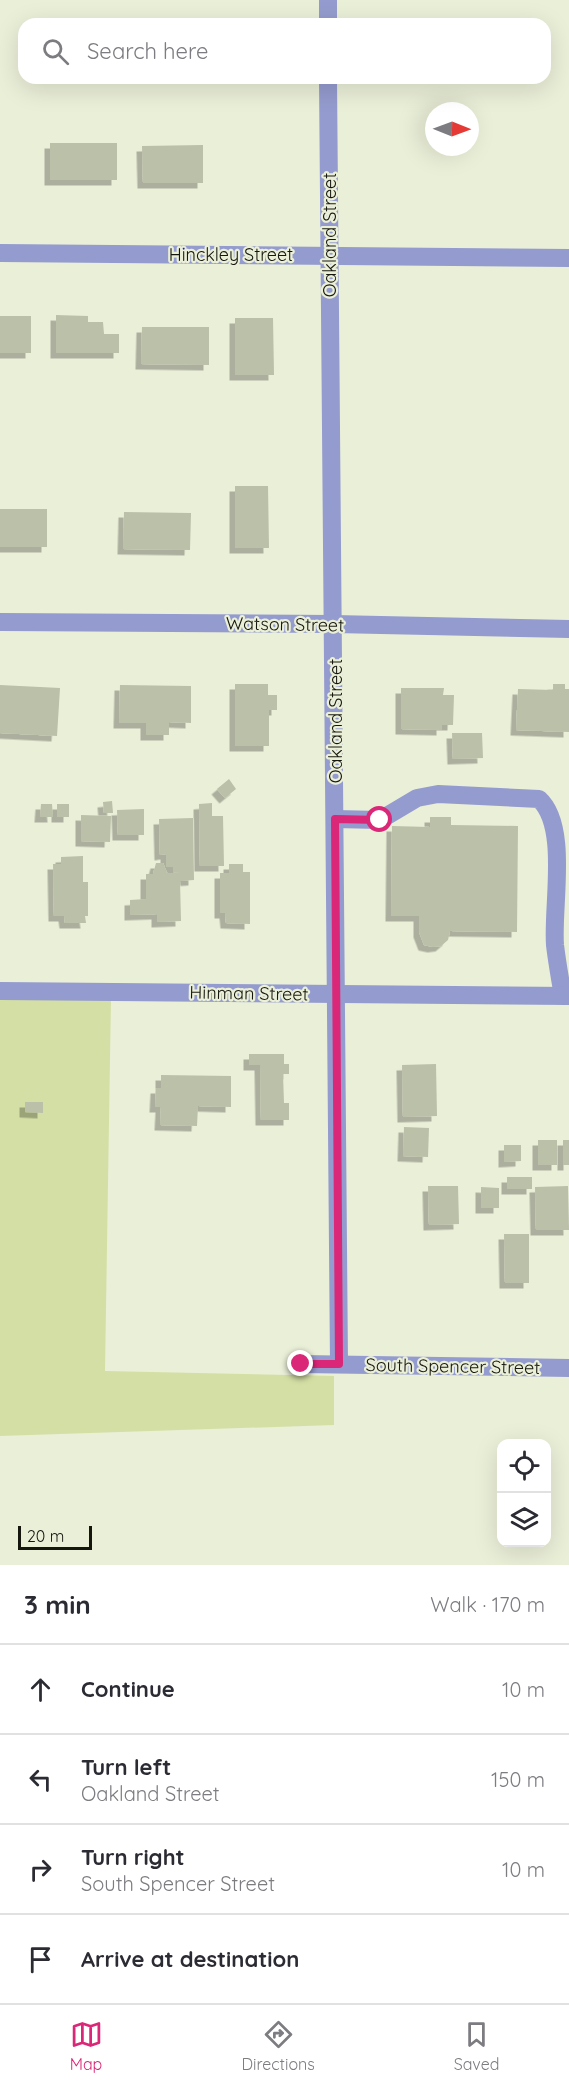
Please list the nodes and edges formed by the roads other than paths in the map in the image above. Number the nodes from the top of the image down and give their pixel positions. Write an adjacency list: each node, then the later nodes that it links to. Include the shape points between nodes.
1 (328, 0): 2 (street)
2 (328, 18)
3 (328, 84): 5 (street, Oakland Street)
4 (0, 253): 5 (street, Hinckley Street)
5 (329, 255): 6 (street, Hinckley Street); 8 (street, Oakland Street)
6 (569, 258)
7 (0, 622): 8 (street, Watson Street)
8 (334, 624): 9 (street, Watson Street); 10 (street, Oakland Street)
9 (569, 629)
10 (335, 819): 12 (street, Oakland Street); 13 (street, via 380,820 417,798 438,794 539,799 547,806 556,841 555,944)
11 (0, 991): 12 (street, Hinman Street)
12 (336, 994): 13 (street, Hinman Street); 15 (street, Oakland Street)
13 (566, 996)
14 (301, 1364): 15 (street, South Spencer Street)
15 (339, 1364): 16 (street, South Spencer Street)
16 (569, 1368)

